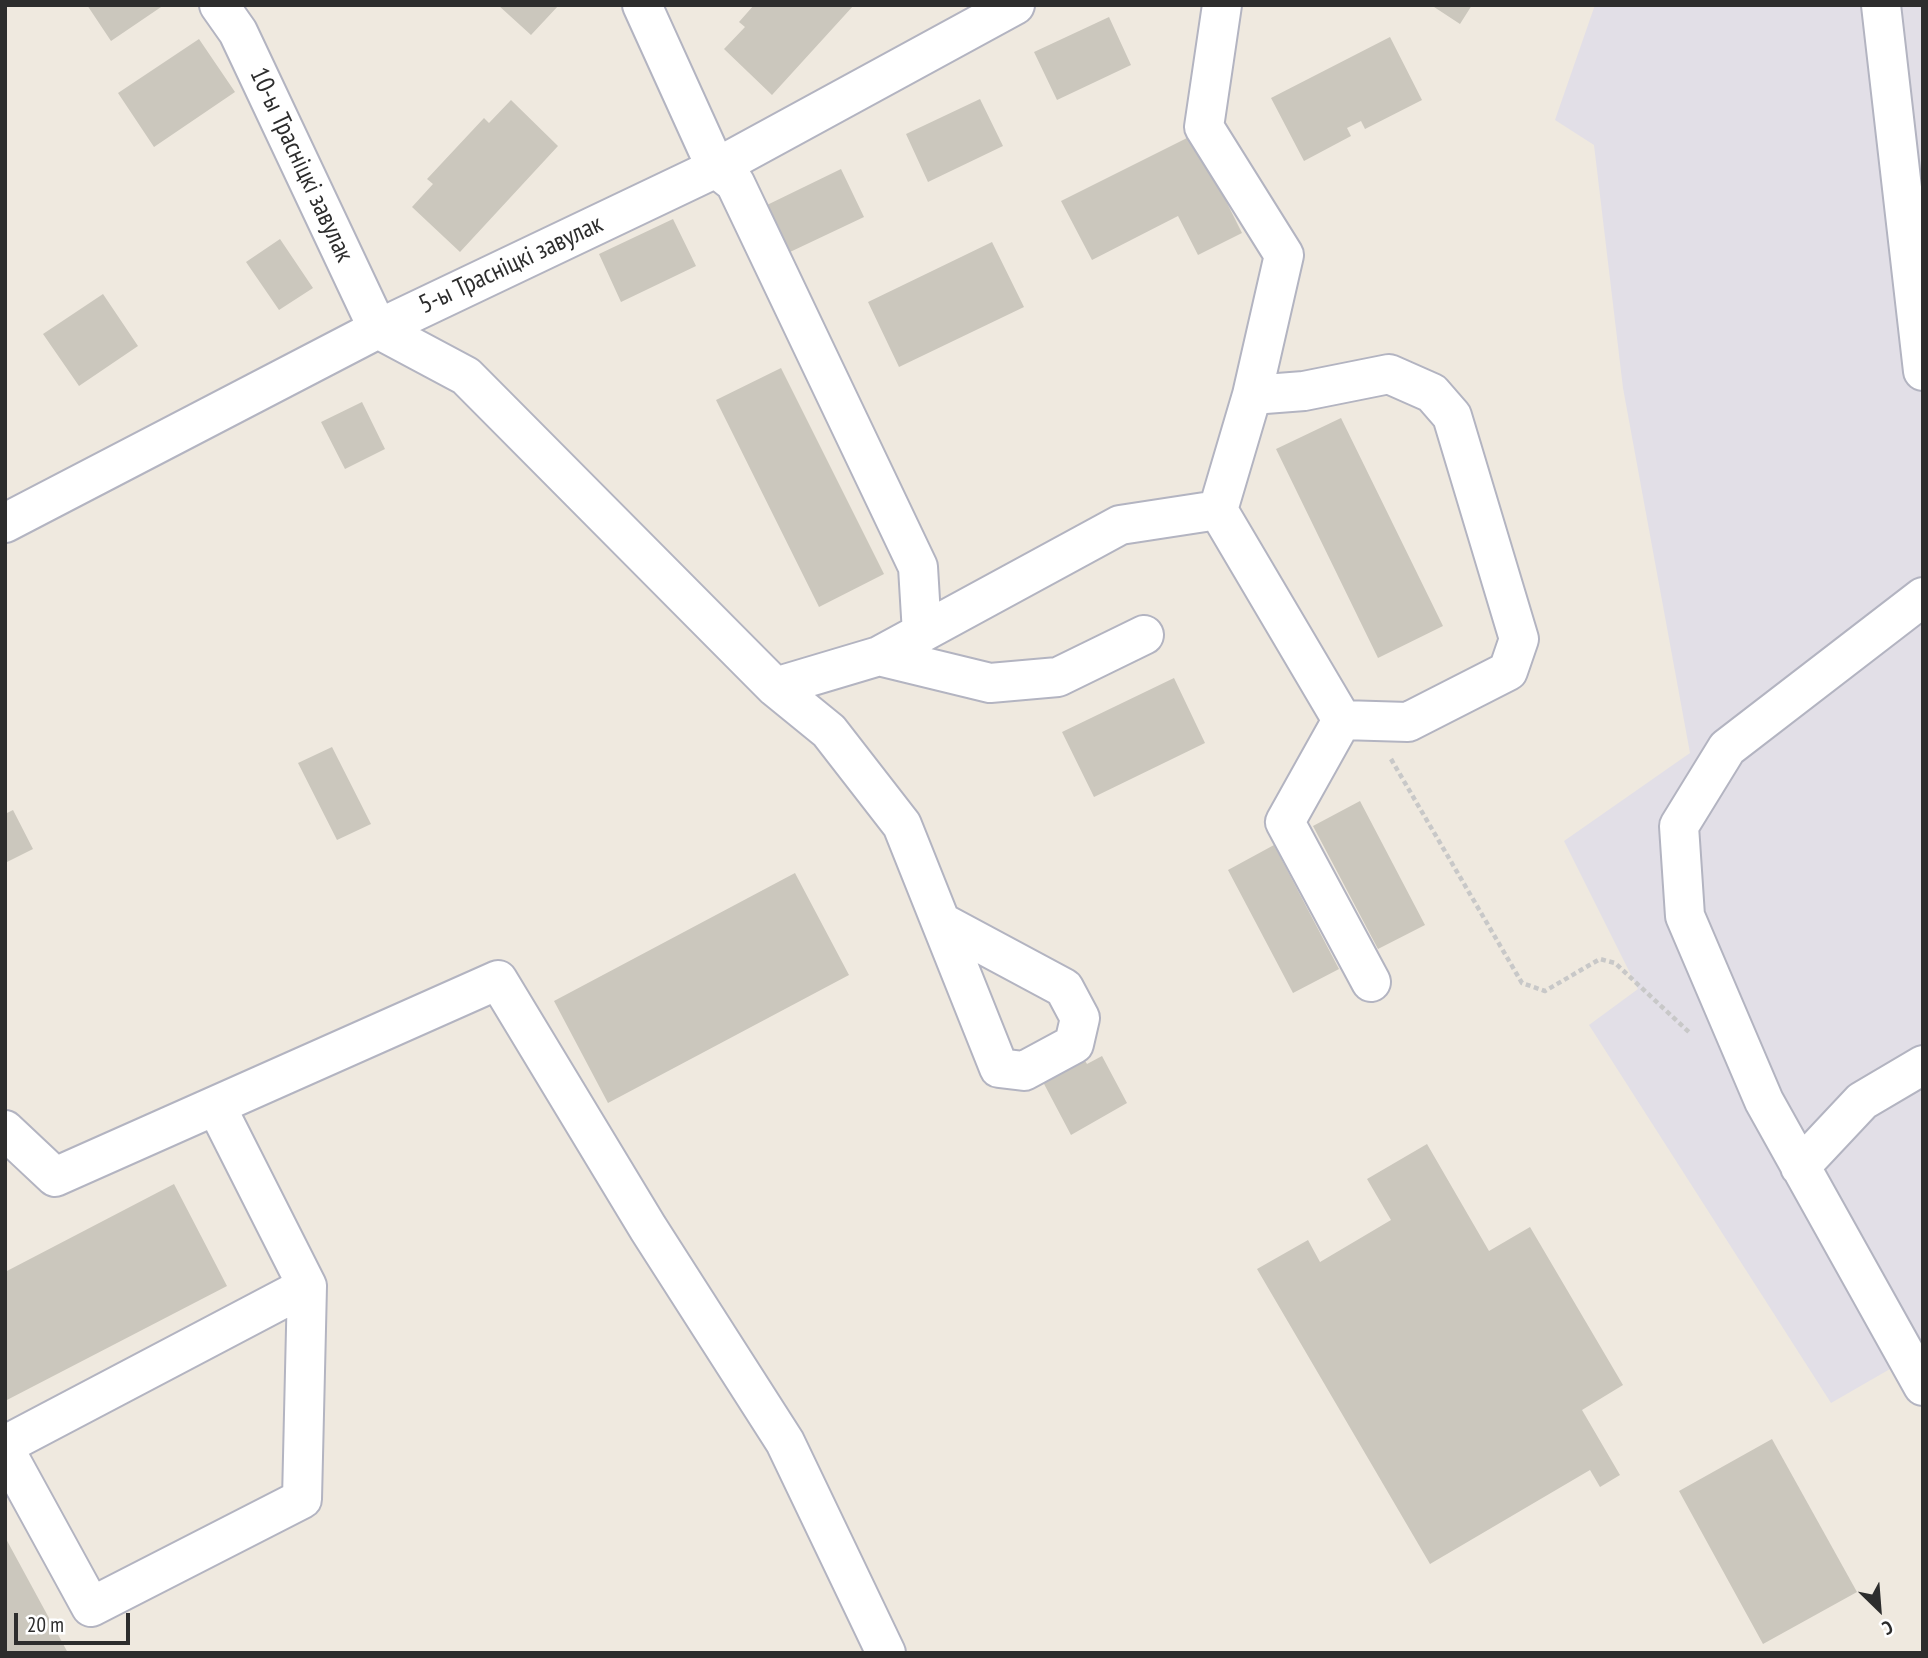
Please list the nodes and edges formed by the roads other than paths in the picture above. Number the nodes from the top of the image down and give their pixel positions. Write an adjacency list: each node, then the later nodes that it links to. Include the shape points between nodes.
1 (219, 5): 7 (street, 10-ы Трасніцкі завулак, via 238,32)
2 (642, 5): 6 (street)
3 (1015, 5): 6 (street, 5-ы Трасніцкі завулак)
4 (1222, 5): 9 (street, via 1204,127 1284,255)
5 (1881, 5): 8 (street)
6 (716, 168): 7 (street, 5-ы Трасніцкі завулак); 13 (street, via 735,183 918,567)
7 (378, 328): 11 (street, 5-ы Трасніцкі завулак); 16 (street, via 466,376)
8 (1923, 371)
9 (1252, 395): 10 (street); 17 (street, via 1304,391 1389,374 1433,393 1452,416 1519,639 1508,671 1408,722)
10 (1218, 510): 13 (street, via 1120,525); 17 (street)
11 (5, 523)
12 (1923, 597): 23 (street, via 1727,748 1679,826 1685,916 1764,1101)
13 (922, 633): 15 (street)
14 (1144, 635): 15 (street, via 1058,677 990,683)
15 (879, 656): 16 (street)
16 (775, 687): 18 (street, via 829,731 902,825)
17 (1355, 720): 19 (street, via 1285,822)
18 (941, 922)
19 (1371, 982)
20 (1923, 1065): 23 (street, via 1862,1101)
21 (216, 1105): 22 (street, via 55,1177); 24 (street); 27 (street, via 498,980 785,1442)
22 (5, 1130)
23 (1800, 1167): 25 (street)
24 (307, 1286): 26 (street); 26 (street, via 302,1499 91,1606)
25 (1923, 1387)
26 (5, 1448)
27 (886, 1653)

